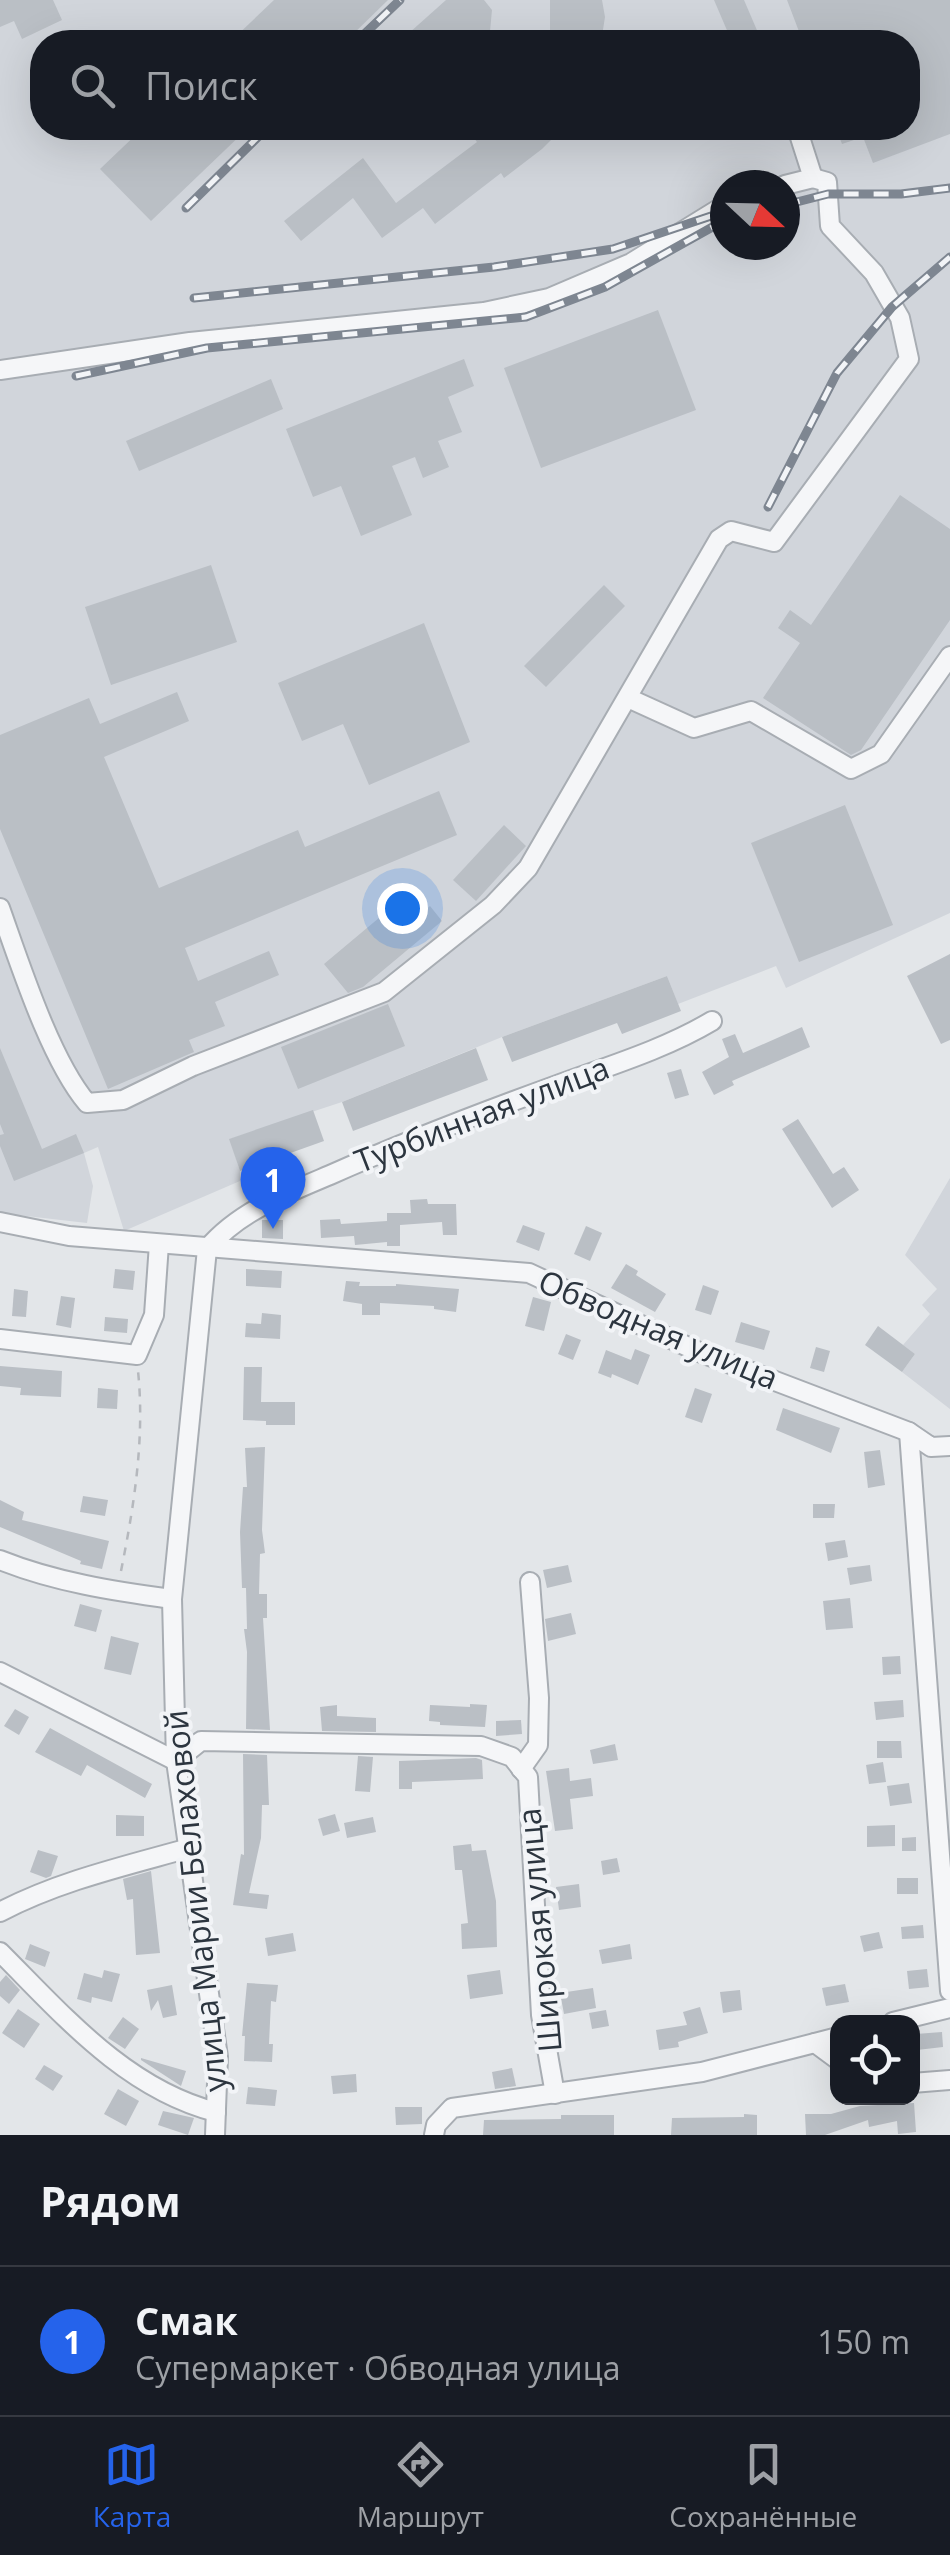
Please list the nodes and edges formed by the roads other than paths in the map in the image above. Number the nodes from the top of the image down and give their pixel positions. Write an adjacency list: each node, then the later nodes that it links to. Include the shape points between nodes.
1 (801, 140): 2 (street)
2 (813, 178): 3 (street); 7 (street, via 827,182 830,226 874,273 900,318 909,359 774,542 731,531 719,539)
3 (800, 182)
4 (710, 214): 5 (street, via 631,263 549,298 484,312 190,342)
5 (0, 370)
6 (950, 656): 7 (street, via 881,754 851,769 751,712 694,728)
7 (628, 698): 8 (street, via 528,868 384,992 123,1100 87,1103 71,1084)
8 (0, 908)
9 (712, 1021): 12 (street, Турбинная улица, via 274,1199 224,1228)
10 (0, 1222): 11 (street, Обводная улица)
11 (159, 1244): 12 (street, Обводная улица); 13 (street, via 154,1315 137,1355)
12 (207, 1249): 14 (street, Обводная улица, via 529,1272 699,1352); 18 (street, улица Марии Белаховой)
13 (0, 1340)
14 (909, 1432): 15 (street, Обводная улица, via 931,1446); 20 (street)
15 (950, 1446)
16 (0, 1560): 18 (street, via 36,1575)
17 (530, 1582): 22 (street, via 538,1745)
18 (172, 1599): 21 (street, улица Марии Белаховой)
19 (0, 1672): 21 (street)
20 (942, 1738): 26 (street)
21 (176, 1761): 22 (street, via 201,1741 285,1741 481,1746 512,1757); 23 (street, улица Марии Белаховой)
22 (521, 1769): 34 (street, Широкая улица, via 528,1777 541,2016)
23 (189, 1848): 24 (street); 35 (street, улица Марии Белаховой, via 218,2057)
24 (0, 1912)
25 (0, 1952): 35 (street, via 93,2045 186,2104)
26 (950, 1991)
27 (950, 2008): 28 (street)
28 (920, 2015)
29 (830, 2039): 30 (street, Широкая улица)
30 (815, 2043): 31 (street); 34 (street, Широкая улица, via 702,2072)
31 (830, 2054)
32 (950, 2080): 33 (street)
33 (920, 2082)
34 (556, 2094): 37 (street, Широкая улица, via 452,2108)
35 (216, 2112): 36 (street, улица Марии Белаховой)
36 (215, 2135)
37 (434, 2135)

